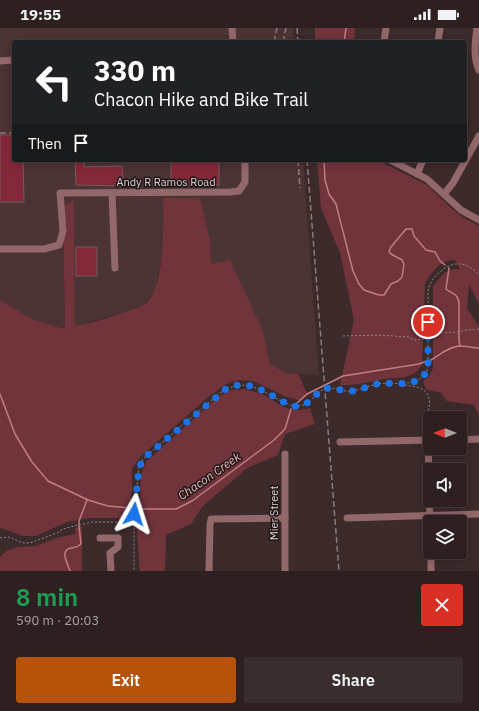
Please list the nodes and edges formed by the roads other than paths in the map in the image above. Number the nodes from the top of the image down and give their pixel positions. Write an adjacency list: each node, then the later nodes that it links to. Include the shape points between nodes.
1 (232, 28): 5 (street)
2 (386, 28): 6 (street)
3 (440, 28): 7 (street)
4 (476, 28): 10 (street, via 475,50)
5 (233, 40)
6 (384, 40)
7 (438, 40)
8 (12, 60): 9 (street)
9 (0, 61)
10 (479, 70)
11 (479, 136): 12 (street)
12 (467, 158)
13 (245, 162): 18 (street, Andy R Ramos Road, via 246,182 235,192)
14 (394, 162): 17 (street)
15 (422, 162): 17 (street)
16 (465, 162): 19 (street)
17 (417, 174): 19 (street)
18 (112, 193): 21 (street, Andy R Ramos Road, via 60,193 63,231 59,245 44,249); 22 (street)
19 (444, 194): 20 (street, via 461,210)
20 (479, 220)
21 (0, 250)
22 (114, 268)
23 (423, 437): 26 (street)
24 (479, 439): 25 (street)
25 (467, 440)
26 (340, 442)
27 (285, 454): 32 (street, Mier Street)
28 (428, 455): 30 (street)
29 (479, 514): 31 (street)
30 (430, 515)
31 (467, 515)
32 (285, 518): 38 (street, via 211,519); 39 (street, Mier Street)
33 (347, 518): 34 (street)
34 (423, 519)
35 (100, 538): 37 (street, via 118,538 118,547 110,553)
36 (430, 559): 40 (street)
37 (111, 571)
38 (210, 571)
39 (285, 571)
40 (431, 571)

